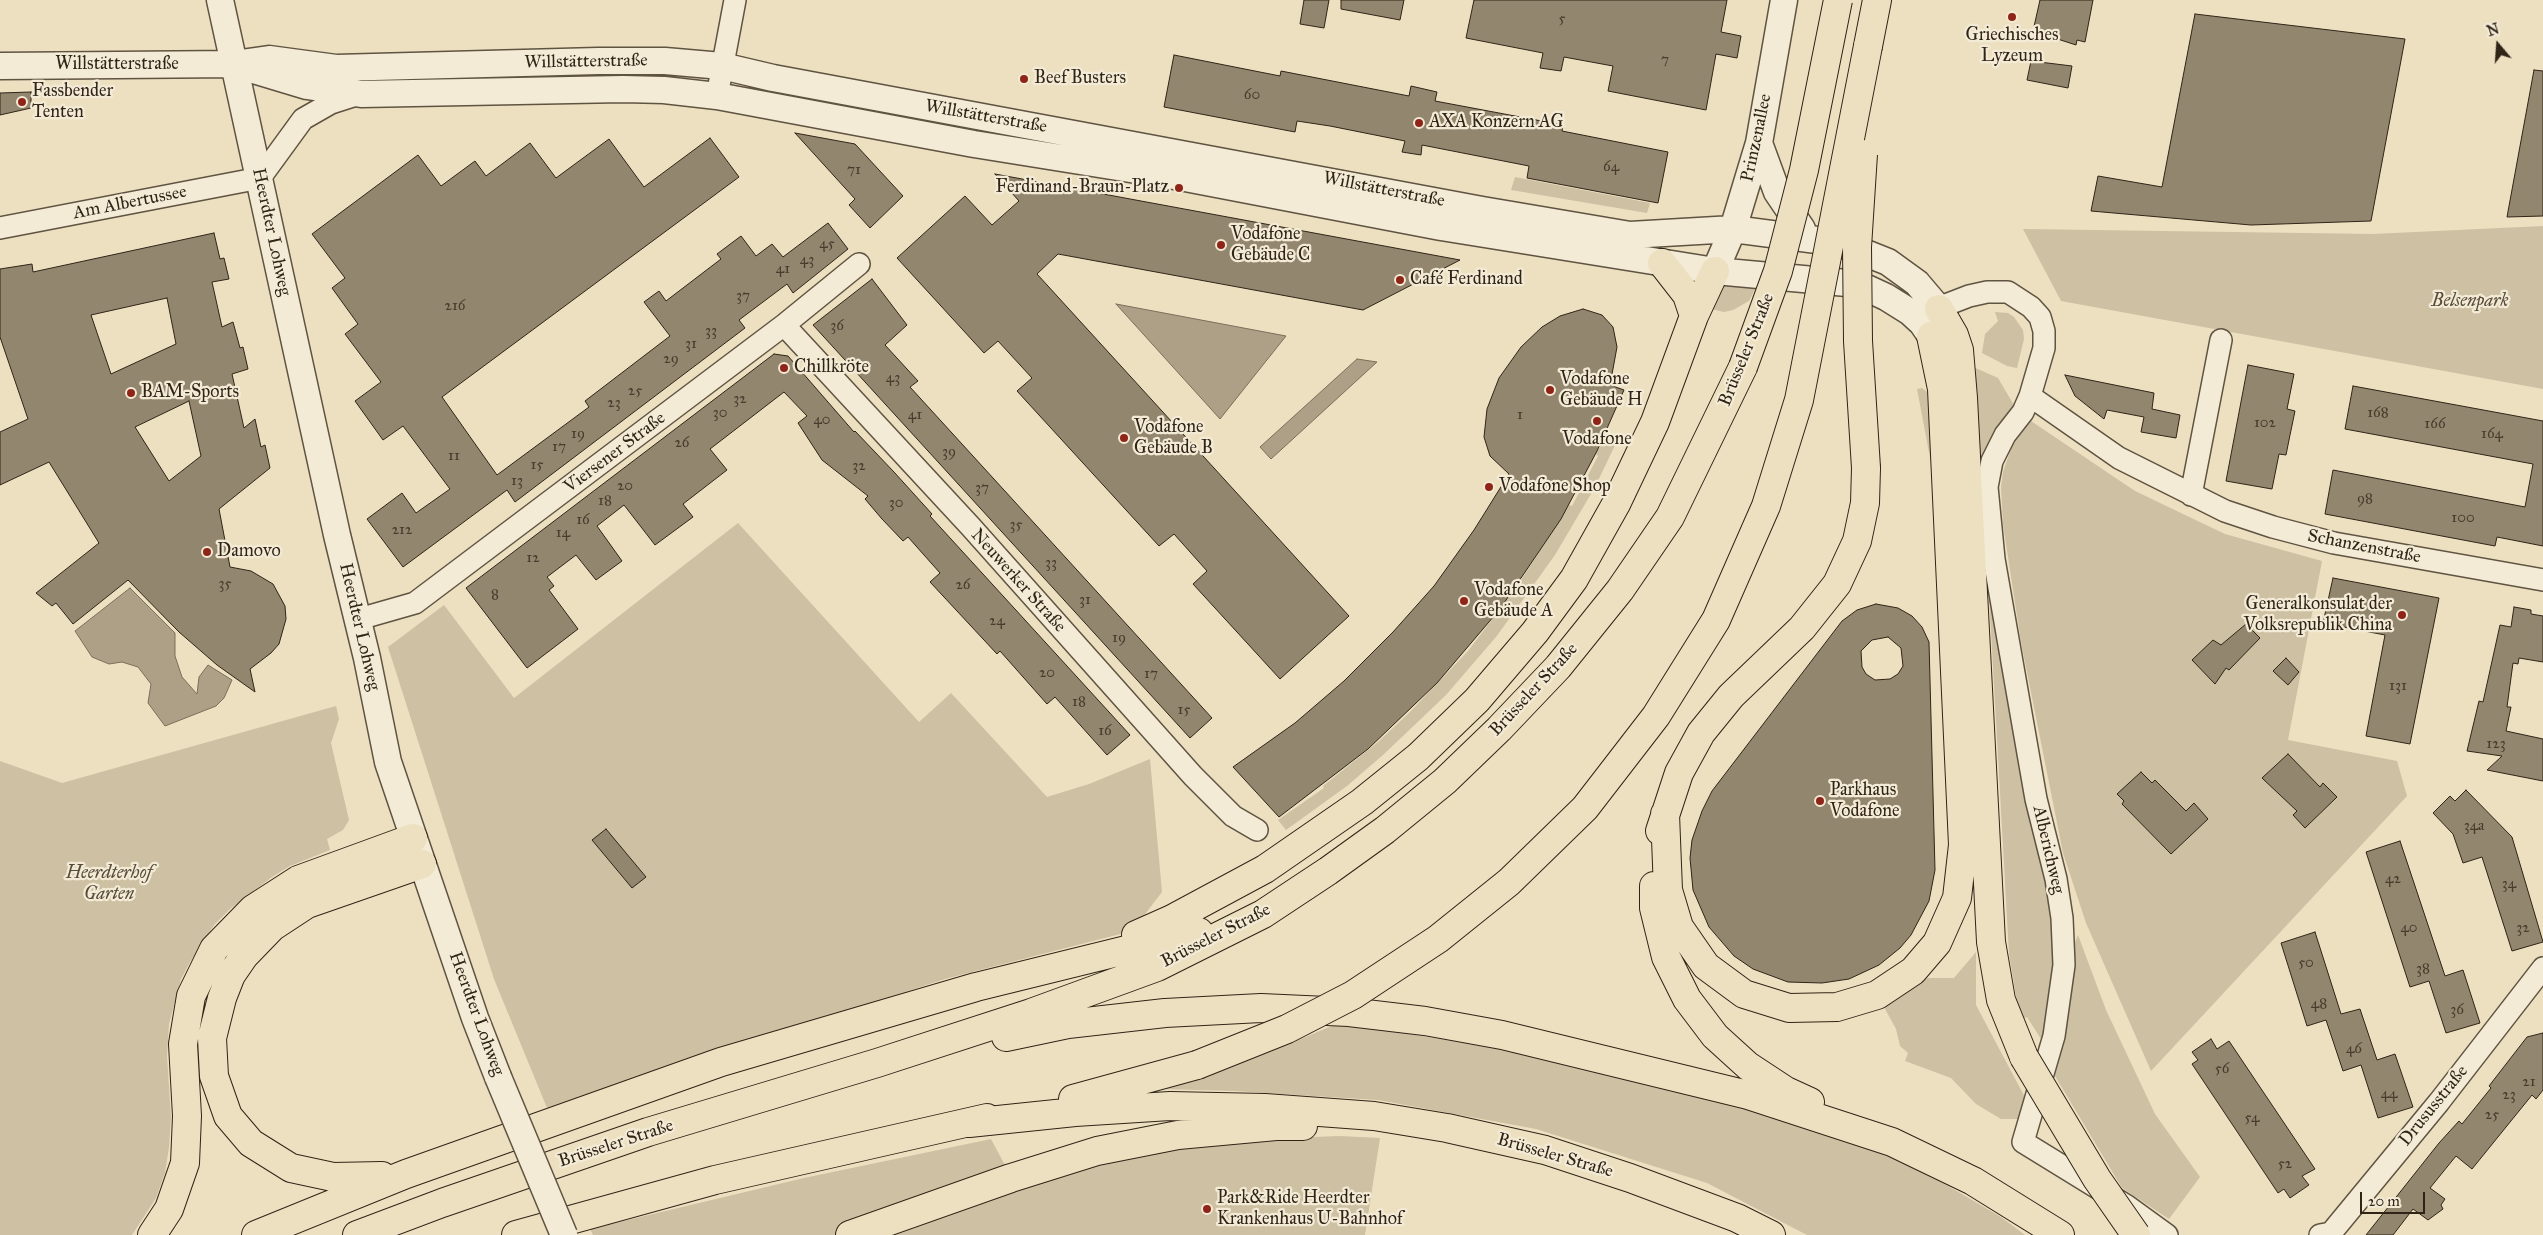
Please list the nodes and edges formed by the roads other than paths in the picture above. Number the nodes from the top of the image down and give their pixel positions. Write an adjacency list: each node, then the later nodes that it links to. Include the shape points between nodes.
1 (220, 0): 7 (street, Heerdter Lohweg)
2 (735, 0): 9 (street)
3 (1784, 0): 12 (street, Prinzenallee)
4 (1838, 0): 35 (highway, Brüsseler Straße, bridge, via 1804,170 1778,272 1743,367 1670,517 1620,590 1558,667 1500,729 1445,781 1385,830)
5 (1877, 0): 6 (highway, Brüsseler Straße)
6 (1868, 46): 31 (highway, bridge, via 1874,68 1860,188 1857,247 1858,341 1866,468 1865,503 1857,541 1837,584 1802,628 1731,696 1701,733 1679,772); 39 (highway, Brüsseler Straße, bridge, via 1799,400 1771,488 1716,620 1656,716 1585,808 1509,882 1438,939 1353,995 1287,1029 1197,1065 1111,1090)
7 (234, 64): 8 (street, Willstätterstraße); 9 (street, Willstätterstraße, via 269,60 336,68 665,61); 10 (street, Willstätterstraße, via 275,78); 13 (street, Heerdter Lohweg)
8 (0, 66)
9 (722, 66): 11 (street); 15 (street, Willstätterstraße, via 1482,210 1630,235)
10 (361, 94): 11 (street, Willstätterstraße, via 623,89); 13 (street, Willstätterstraße, via 331,103 303,118)
11 (717, 96): 17 (street, Willstätterstraße, via 974,144 1180,177 1367,214)
12 (1759, 143): 15 (street, Prinzenallee); 16 (street, via 1777,192 1800,228)
13 (260, 178): 14 (street, Am Albertussee); 30 (street, Heerdter Lohweg, via 329,498)
14 (0, 228)
15 (1733, 229): 16 (street, Willstätterstraße); 17 (street, Willstätterstraße, via 1700,250); 19 (street, Prinzenallee); 20 (street, via 1749,262)
16 (1816, 240): 21 (street, Willstätterstraße, via 1848,246 1888,262 1917,283)
17 (1662, 263): 19 (street, Willstätterstraße); 23 (highway, via 1687,295)
18 (859, 264): 24 (street, Viersener Straße)
19 (1715, 271): 20 (street, Willstätterstraße); 23 (highway)
20 (1766, 276): 22 (street, Willstätterstraße, via 1858,284)
21 (1939, 309): 22 (street, via 1925,313); 25 (street); 27 (street, Alberichweg, via 1969,296 1997,291 2008,292 2031,306 2040,317 2044,339); 51 (highway, bridge, via 1959,350 1991,942 2001,1000 2024,1057 2097,1179)
22 (1910, 312): 25 (street, Willstätterstraße)
23 (1694, 316): 36 (highway, via 1655,422 1574,579 1535,632 1477,700 1418,757 1362,802 1265,869 1172,919)
24 (784, 325): 30 (street, Viersener Straße, via 415,603); 32 (street, Neuwerker Straße, via 977,534 1193,776 1232,816)
25 (1931, 336): 31 (highway, via 1942,389 1963,845 1957,898 1937,943 1913,971 1877,995 1837,1007 1789,1008 1744,994 1706,966 1679,927 1668,890)
26 (2221, 340): 28 (street)
27 (2030, 396): 28 (street, Schanzenstraße, via 2119,458); 52 (street, Alberichweg, via 1992,461 1987,487 1994,558 2036,800 2056,879 2062,918 2064,965 2054,1036 2023,1142 2126,1206)
28 (2191, 495): 29 (street, Schanzenstraße, via 2273,528 2334,543)
29 (2543, 580)
30 (359, 619): 33 (street, Heerdter Lohweg, via 388,762)
31 (1666, 814): 41 (highway, via 1653,854 1654,908 1666,958 1687,999 1715,1036 1748,1066 1786,1091)
32 (1257, 830)
33 (413, 838): 34 (street, Heerdter Lohweg); 43 (highway, via 298,880 252,909 214,949 191,996 183,1044 187,1116 185,1163 169,1209)
34 (422, 864): 42 (highway, via 307,904 272,927 231,975 212,1038 214,1076 225,1108 250,1143 291,1168 333,1177); 47 (street, Heerdter Lohweg, bridge, via 498,1077)
35 (1263, 914): 36 (highway, via 1158,944); 38 (highway, Brüsseler Straße, via 1158,967)
36 (1070, 963): 42 (highway, via 721,1062)
37 (2543, 968): 53 (street, Drususstraße, via 2331,1233)
38 (877, 1063): 41 (highway, Brüsseler Straße, via 1068,1024 1165,1013 1262,1008 1349,1012 1502,1034 1748,1095); 45 (highway, Brüsseler Straße, via 648,1132)
39 (969, 1123): 40 (highway, Brüsseler Straße, via 1170,1106 1265,1108 1374,1116); 46 (highway, Brüsseler Straße, via 715,1180)
40 (1447, 1128): 48 (highway, via 1276,1126 1178,1135 1097,1151); 49 (highway, Brüsseler Straße, via 1545,1150 1630,1178 1737,1218)
41 (1892, 1142): 50 (highway, Brüsseler Straße, via 1989,1190)
42 (406, 1174): 44 (highway)
43 (152, 1235)
44 (256, 1235)
45 (357, 1235)
46 (516, 1235)
47 (564, 1235)
48 (850, 1235)
49 (1771, 1235)
50 (2060, 1235)
51 (2136, 1235)
52 (2166, 1235)
53 (2320, 1235)

